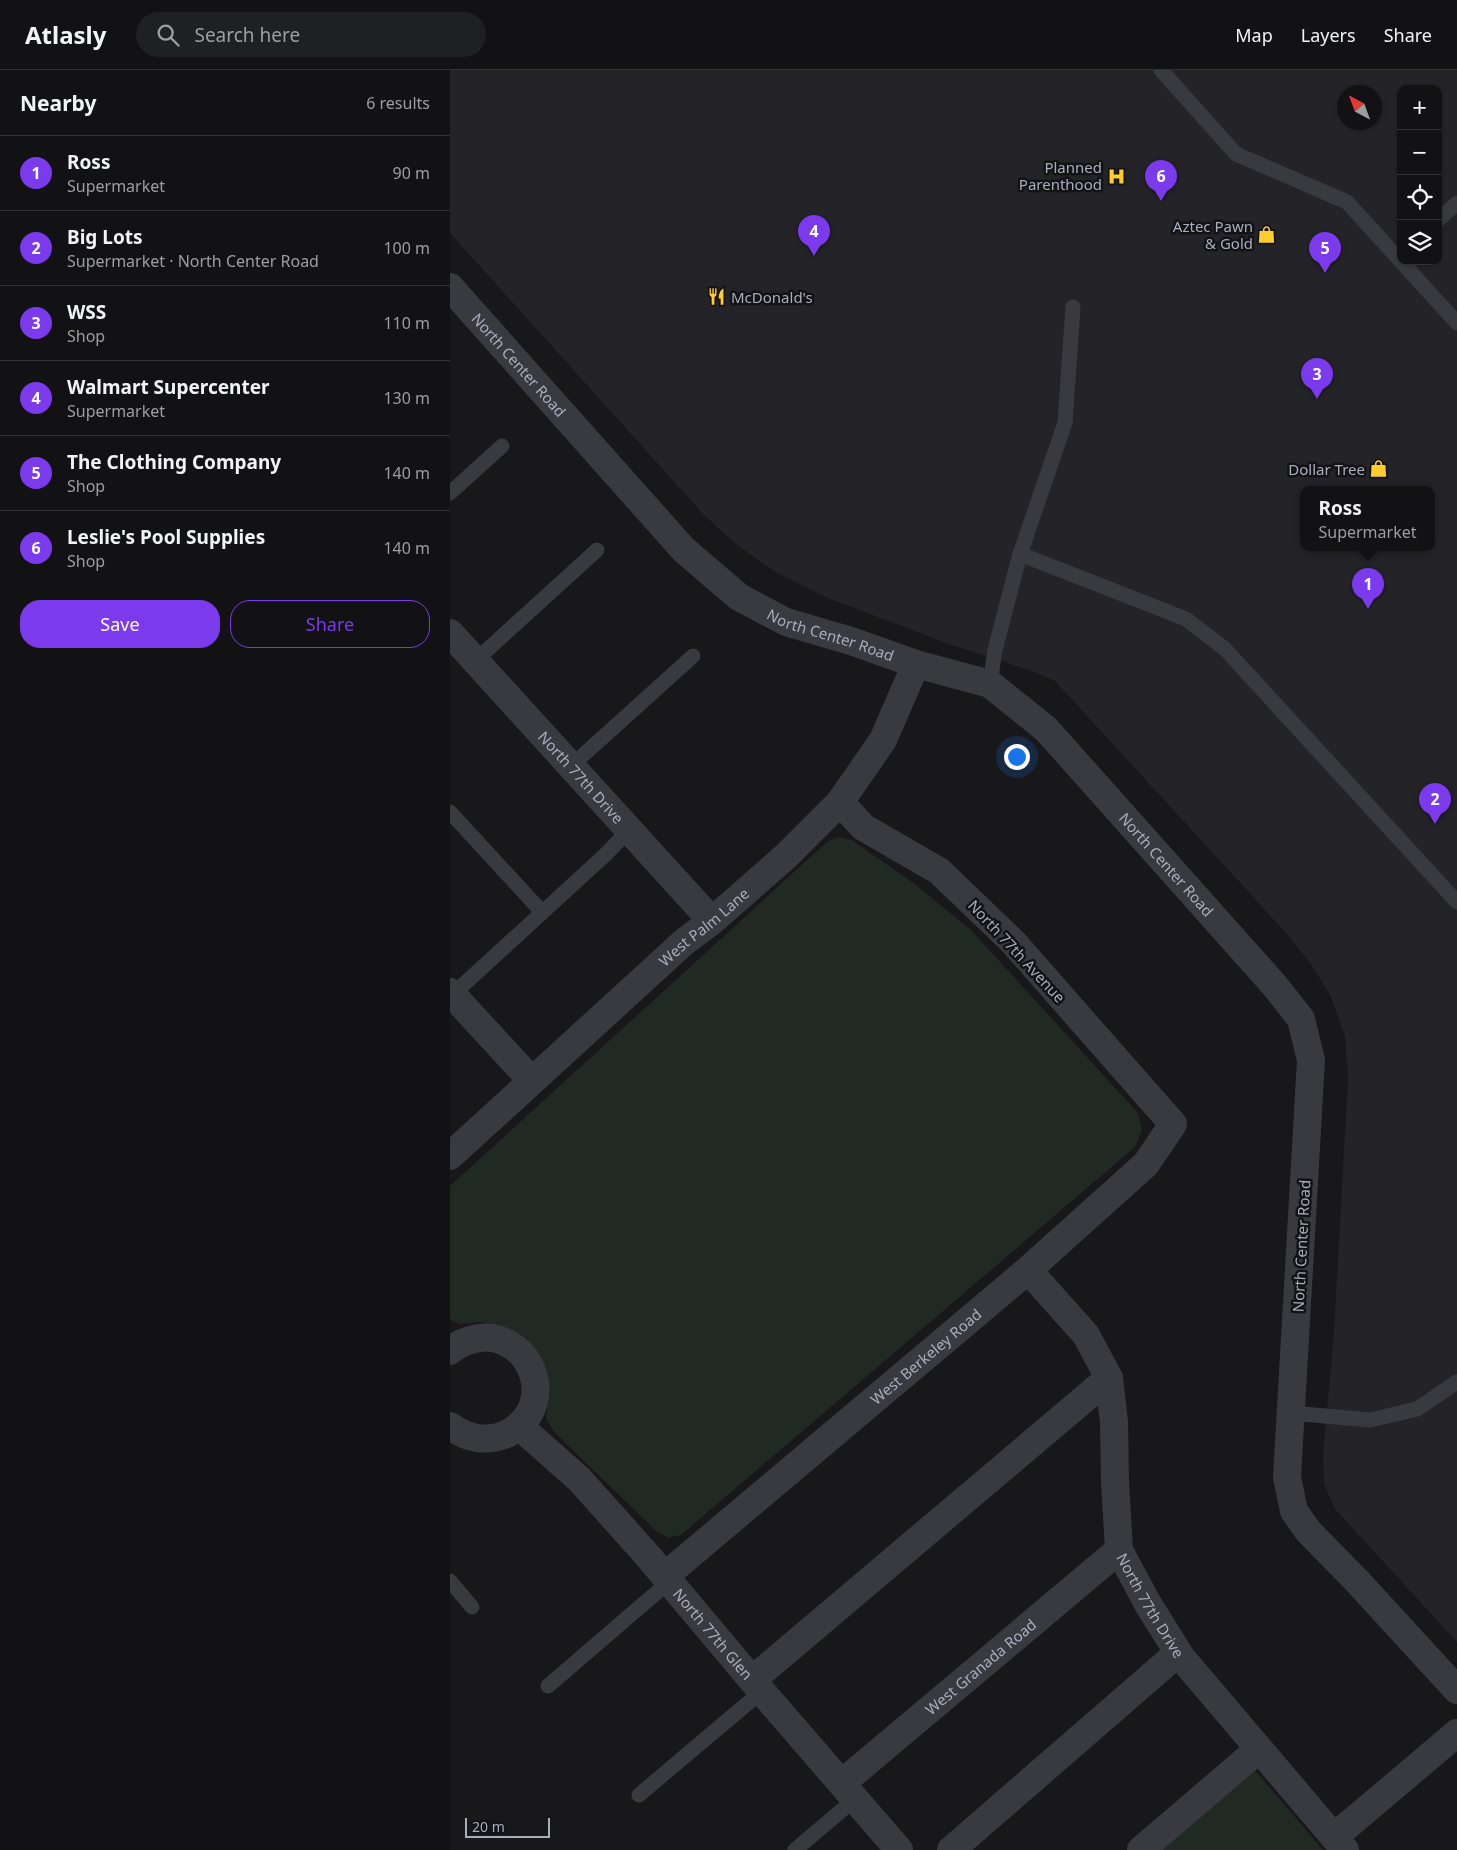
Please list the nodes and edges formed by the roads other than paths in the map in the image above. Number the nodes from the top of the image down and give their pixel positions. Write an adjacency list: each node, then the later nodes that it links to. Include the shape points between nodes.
1 (1161, 70): 4 (lane, via 1236,154 1347,202)
2 (1457, 203): 3 (lane)
3 (1442, 216)
4 (1397, 253)
5 (1408, 265): 8 (lane)
6 (450, 288): 16 (street, North Center Road, via 684,550 739,597 786,622)
7 (1072, 307): 12 (lane, via 1065,423)
8 (1457, 323)
9 (502, 446): 10 (lane)
10 (450, 493)
11 (597, 550): 15 (lane)
12 (1020, 554): 17 (lane, via 995,650); 22 (lane, via 1186,619 1224,649)
13 (450, 633): 15 (street, North 77th Drive)
14 (693, 656): 18 (lane)
15 (475, 661): 18 (street, North 77th Drive)
16 (916, 664): 17 (street, North Center Road); 19 (street, West Palm Lane, via 883,740)
17 (990, 684): 33 (street, North Center Road, via 1046,729 1276,986 1301,1019 1311,1060)
18 (571, 766): 21 (street, North 77th Drive)
19 (840, 802): 24 (street, West Palm Lane, via 786,856); 27 (street, North 77th Avenue, via 863,827 939,871 1013,942)
20 (450, 812): 23 (lane)
21 (629, 830): 23 (lane); 24 (street, North 77th Drive)
22 (1457, 902)
23 (542, 912): 25 (lane)
24 (712, 921): 26 (street, West Palm Lane, via 684,942)
25 (451, 994): 26 (street)
26 (532, 1081): 28 (street, West Palm Lane)
27 (1173, 1124): 29 (street, West Berkeley Road, via 1146,1164)
28 (450, 1156)
29 (1028, 1270): 31 (street, North 77th Drive, via 1086,1335); 37 (street, West Berkeley Road)
30 (451, 1349): 35 (street, via 477,1338 488,1338 513,1346 523,1355 530,1366 535,1386 530,1412)
31 (1109, 1378): 36 (street, North 77th Drive); 41 (street)
32 (1457, 1382): 33 (lane, via 1417,1408 1370,1420)
33 (1291, 1413): 43 (street, North Center Road, via 1287,1478 1294,1511 1308,1531)
34 (450, 1426): 35 (street, via 475,1439 506,1435)
35 (519, 1426): 37 (street, North 77th Glen, via 579,1479)
36 (1119, 1550): 40 (street, North 77th Drive); 46 (street, West Granada Road)
37 (667, 1579): 41 (street, North 77th Glen); 42 (lane)
38 (450, 1581): 39 (lane)
39 (472, 1607)
40 (1178, 1652): 45 (street, North 77th Drive); 51 (street)
41 (757, 1685): 46 (street, North 77th Glen); 47 (lane)
42 (548, 1686)
43 (1457, 1690)
44 (1457, 1733): 48 (street)
45 (1259, 1750): 48 (street, North 77th Drive); 52 (street)
46 (849, 1791): 49 (lane); 50 (street, North 77th Glen)
47 (640, 1795)
48 (1339, 1844)
49 (795, 1850)
50 (899, 1850)
51 (951, 1850)
52 (1141, 1850)

